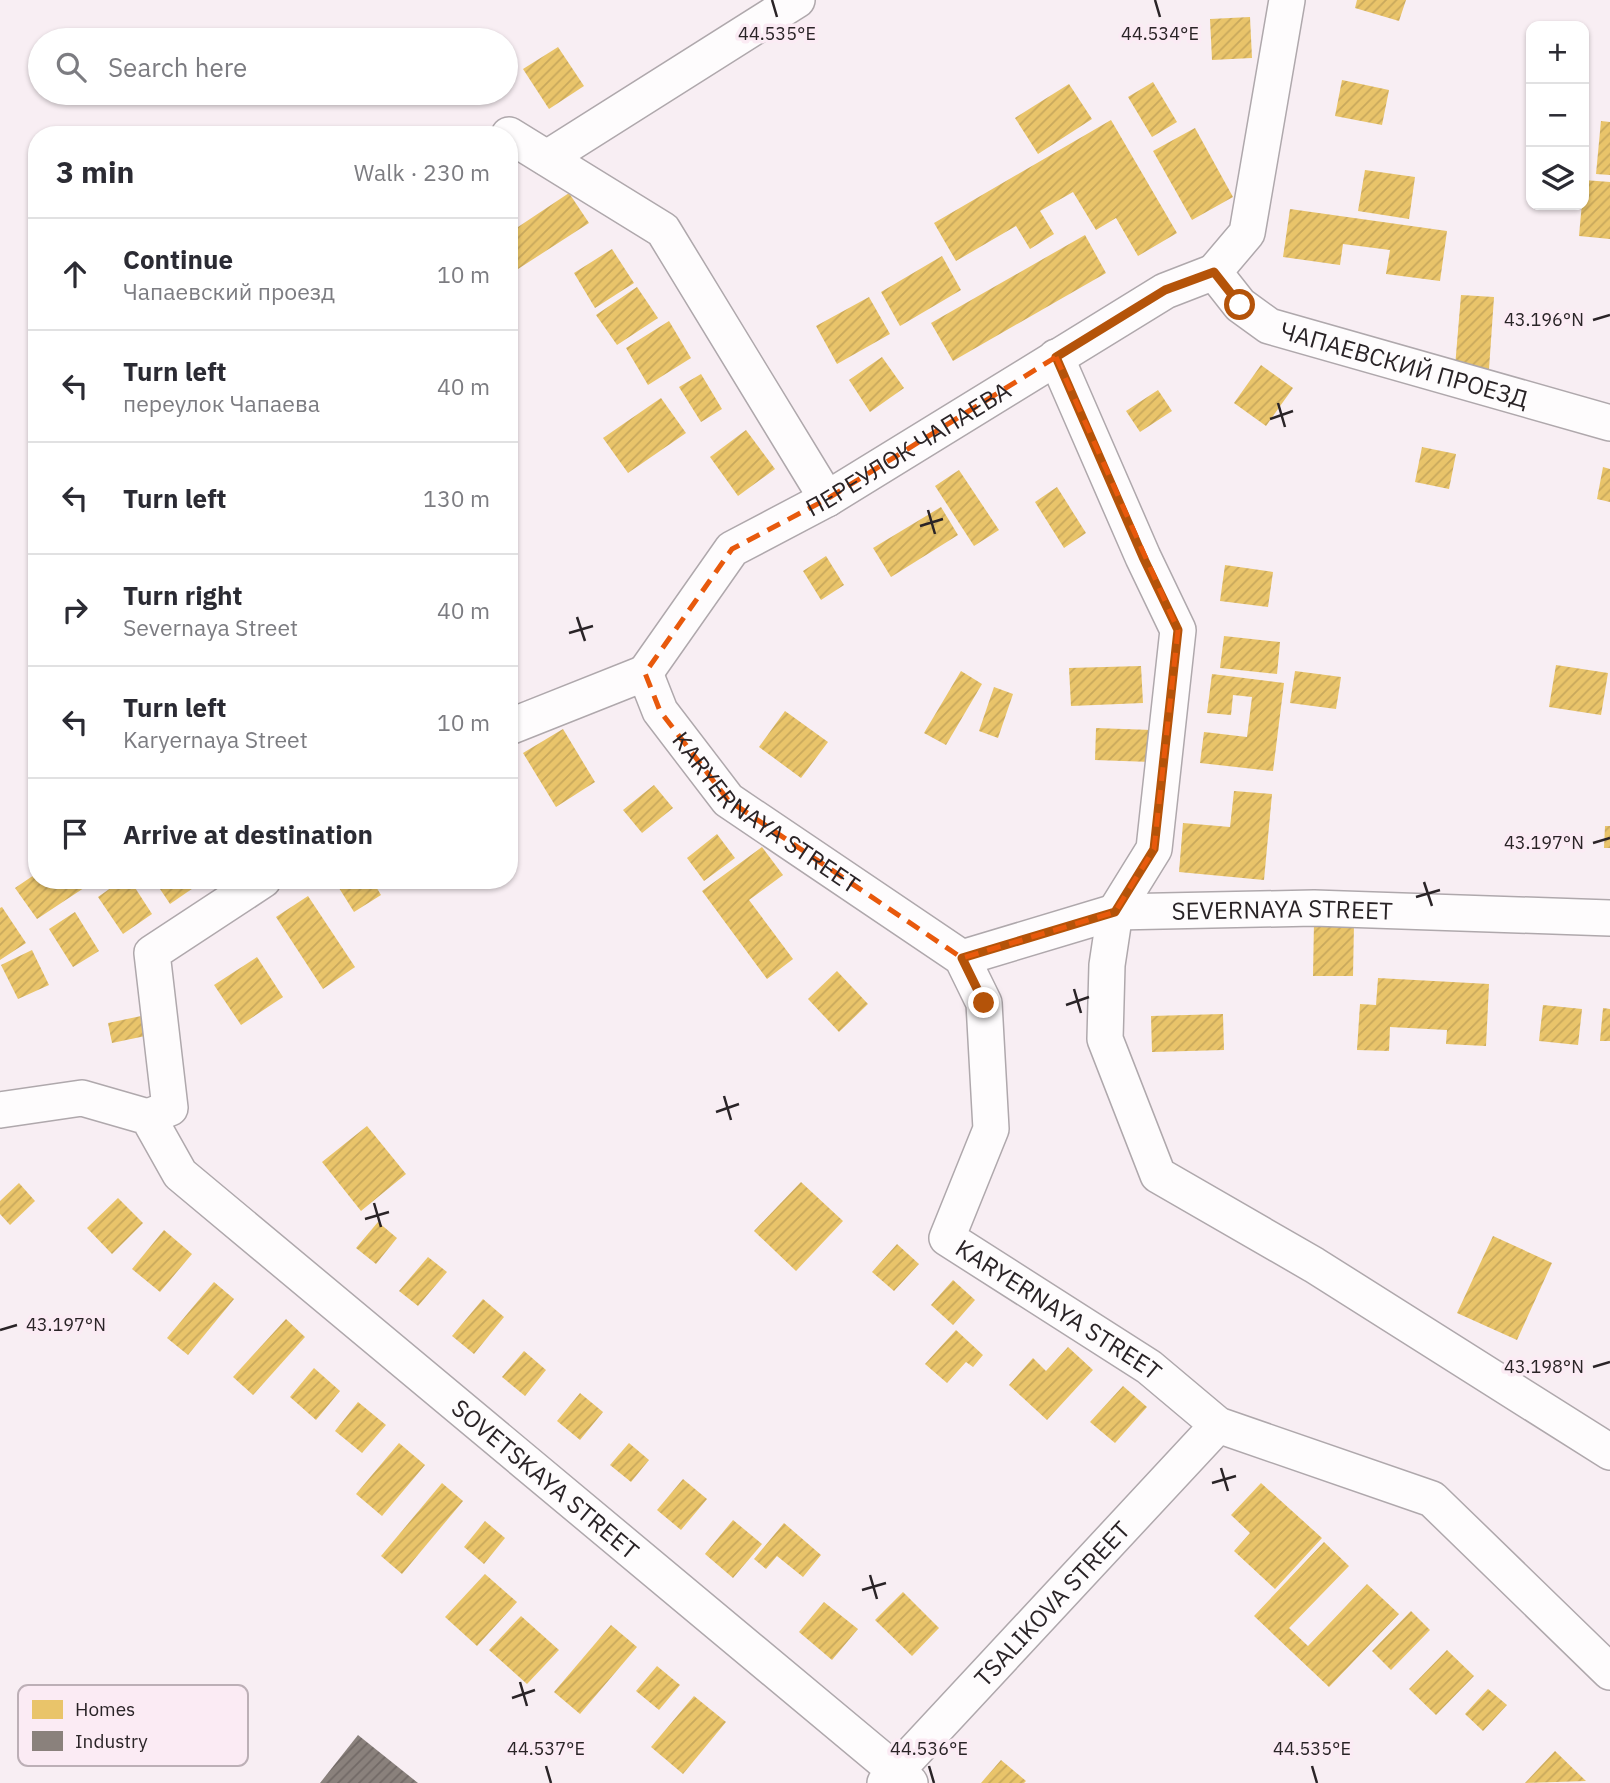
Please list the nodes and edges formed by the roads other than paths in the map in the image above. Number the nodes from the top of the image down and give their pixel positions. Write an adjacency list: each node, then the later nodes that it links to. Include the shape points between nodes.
1 (797, 0): 4 (street)
2 (1286, 0): 5 (street, via 1247,233)
3 (518, 140): 4 (street)
4 (547, 158): 8 (street, via 663,230)
5 (1214, 272): 6 (street, ПЕРЕУЛОК ЧАПАЕВА, via 1165,290); 7 (street, ЧАПАЕВСКИЙ ПРОЕЗД, via 1240,305 1269,326)
6 (1056, 357): 8 (street, ПЕРЕУЛОК ЧАПАЕВА); 12 (street, via 1178,630 1154,849)
7 (1610, 423)
8 (827, 499): 9 (street, ПЕРЕУЛОК ЧАПАЕВА, via 732,549)
9 (645, 673): 10 (street); 14 (street, KARYERNAYA STREET, via 660,711 728,800)
10 (518, 722)
11 (249, 889): 16 (street, via 152,953 170,1108)
12 (1115, 912): 13 (street, SEVERNAYA STREET, via 1314,908); 14 (street, SEVERNAYA STREET); 18 (street, via 1107,965 1105,1039 1158,1175 1314,1265)
13 (1610, 918)
14 (962, 958): 17 (street, KARYERNAYA STREET, via 984,1003 991,1129 947,1238 1149,1367)
15 (0, 1110): 16 (street, via 82,1098)
16 (148, 1118): 20 (street, SOVETSKAYA STREET, via 180,1174)
17 (1218, 1425): 19 (street, KARYERNAYA STREET, via 1432,1499); 20 (street, TSALIKOVA STREET)
18 (1610, 1452)
19 (1610, 1672)
20 (897, 1779)

